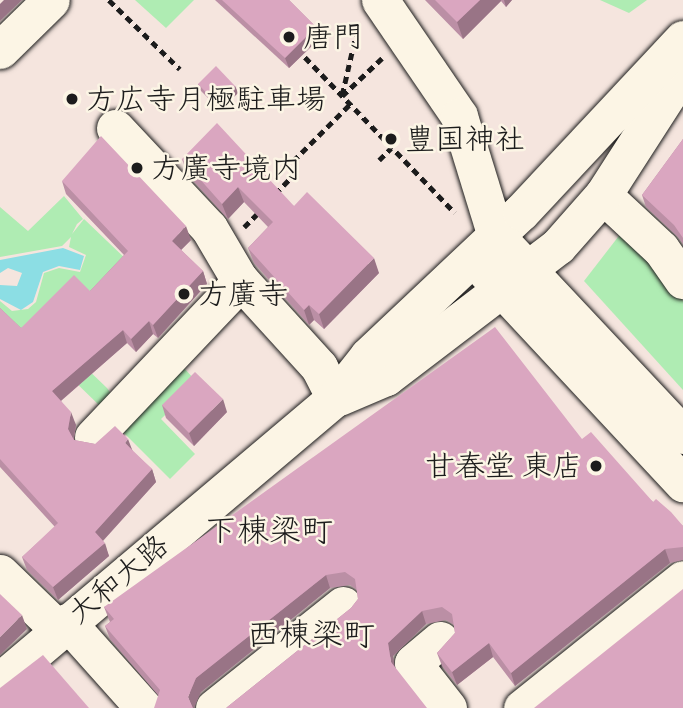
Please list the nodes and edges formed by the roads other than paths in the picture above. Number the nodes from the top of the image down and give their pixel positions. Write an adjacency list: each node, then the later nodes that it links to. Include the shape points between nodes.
1 (51, 0): 4 (street)
2 (371, 6): 8 (street, via 458,116)
3 (683, 39): 8 (street)
4 (0, 50)
5 (679, 85): 7 (street)
6 (115, 128): 9 (street, via 201,218)
7 (603, 195): 10 (street, via 558,246); 11 (street, via 661,249)
8 (485, 247): 10 (street); 12 (street, via 368,356)
9 (232, 266): 12 (street, via 320,367); 14 (street)
10 (515, 279): 12 (street, via 386,377); 13 (street); 15 (street)
11 (683, 280)
12 (335, 398): 19 (street, 大和大路)
13 (683, 435)
14 (93, 437)
15 (683, 483)
16 (0, 572): 19 (street)
17 (683, 579): 25 (street)
18 (343, 605): 23 (street)
19 (62, 626): 21 (street, 大和大路); 22 (street)
20 (440, 640): 24 (street, via 413,663)
21 (0, 681)
22 (144, 708)
23 (214, 708)
24 (448, 708)
25 (522, 708)

